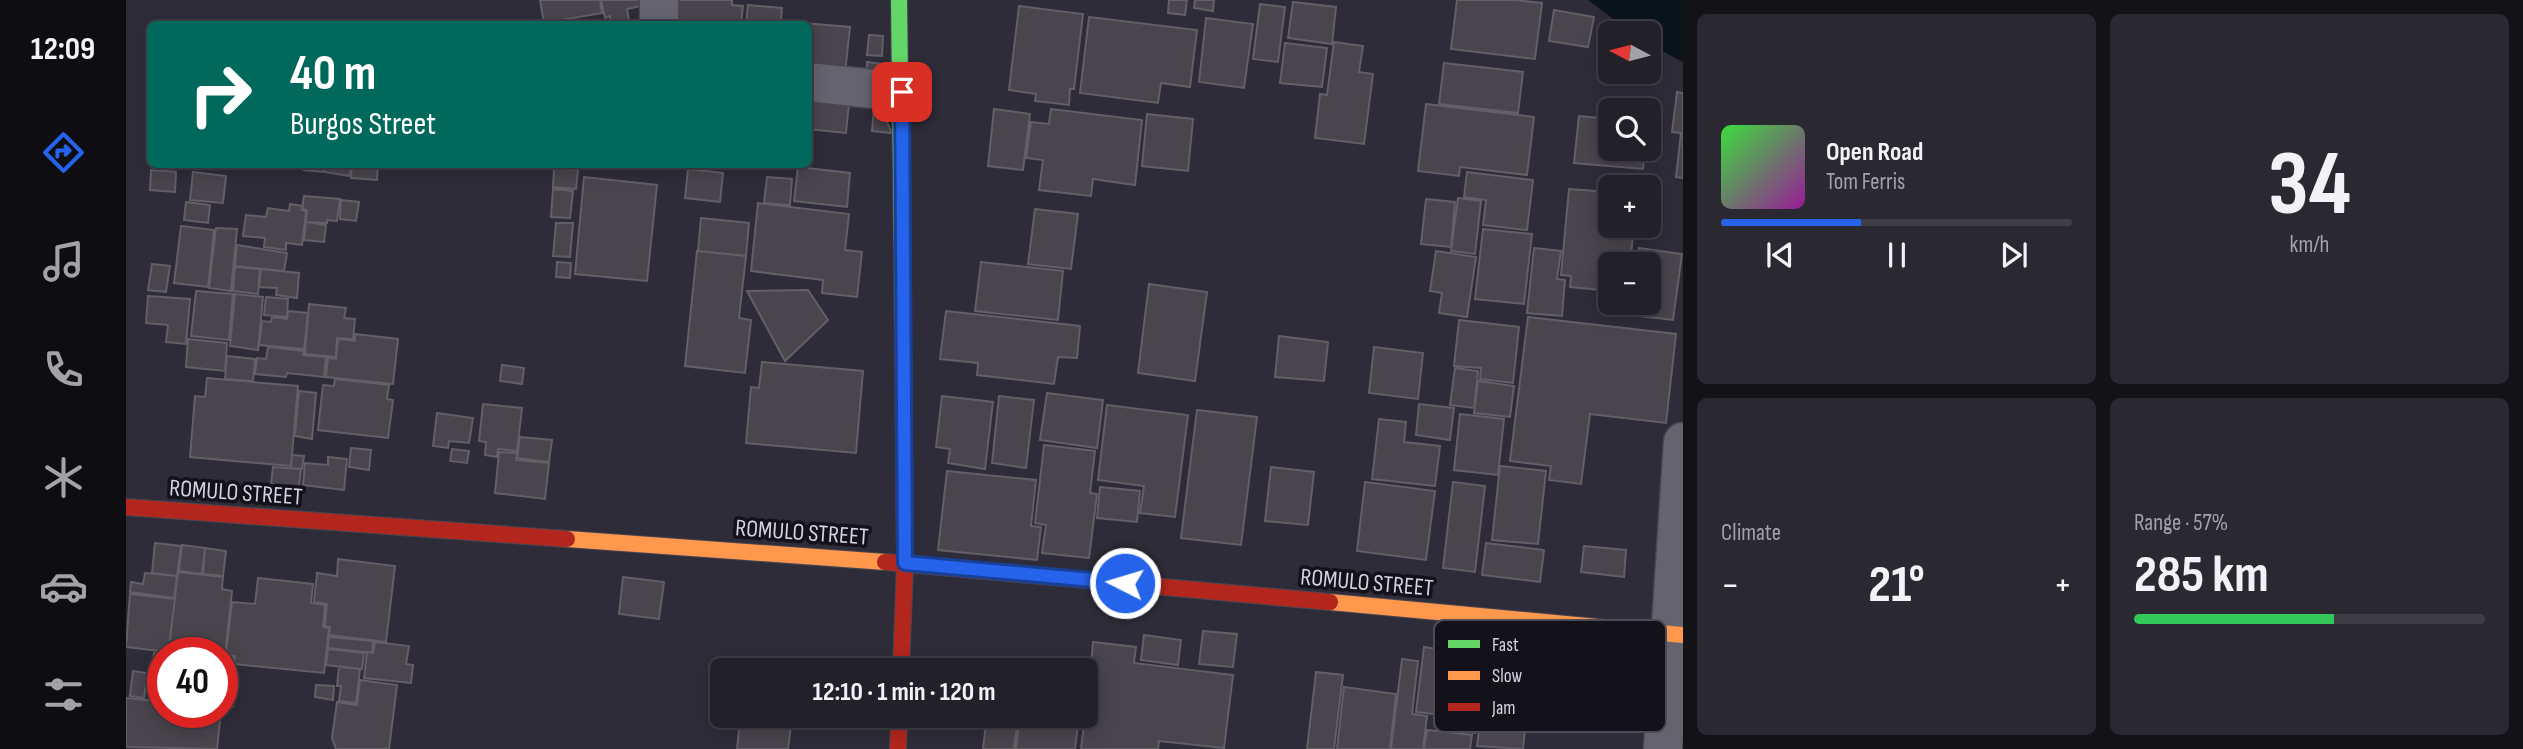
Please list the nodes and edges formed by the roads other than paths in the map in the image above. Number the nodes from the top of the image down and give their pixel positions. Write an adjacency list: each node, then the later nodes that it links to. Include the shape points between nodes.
1 (659, 0): 3 (street)
2 (899, 0): 5 (street)
3 (659, 21)
4 (812, 82): 5 (street)
5 (902, 92): 8 (street)
6 (1683, 442): 10 (street)
7 (126, 507): 8 (street, ROMULO STREET)
8 (905, 563): 9 (street, ROMULO STREET); 11 (street)
9 (1524, 620)
10 (1676, 634): 12 (street)
11 (901, 658)
12 (1666, 722)
13 (899, 728): 14 (street)
14 (898, 749)

